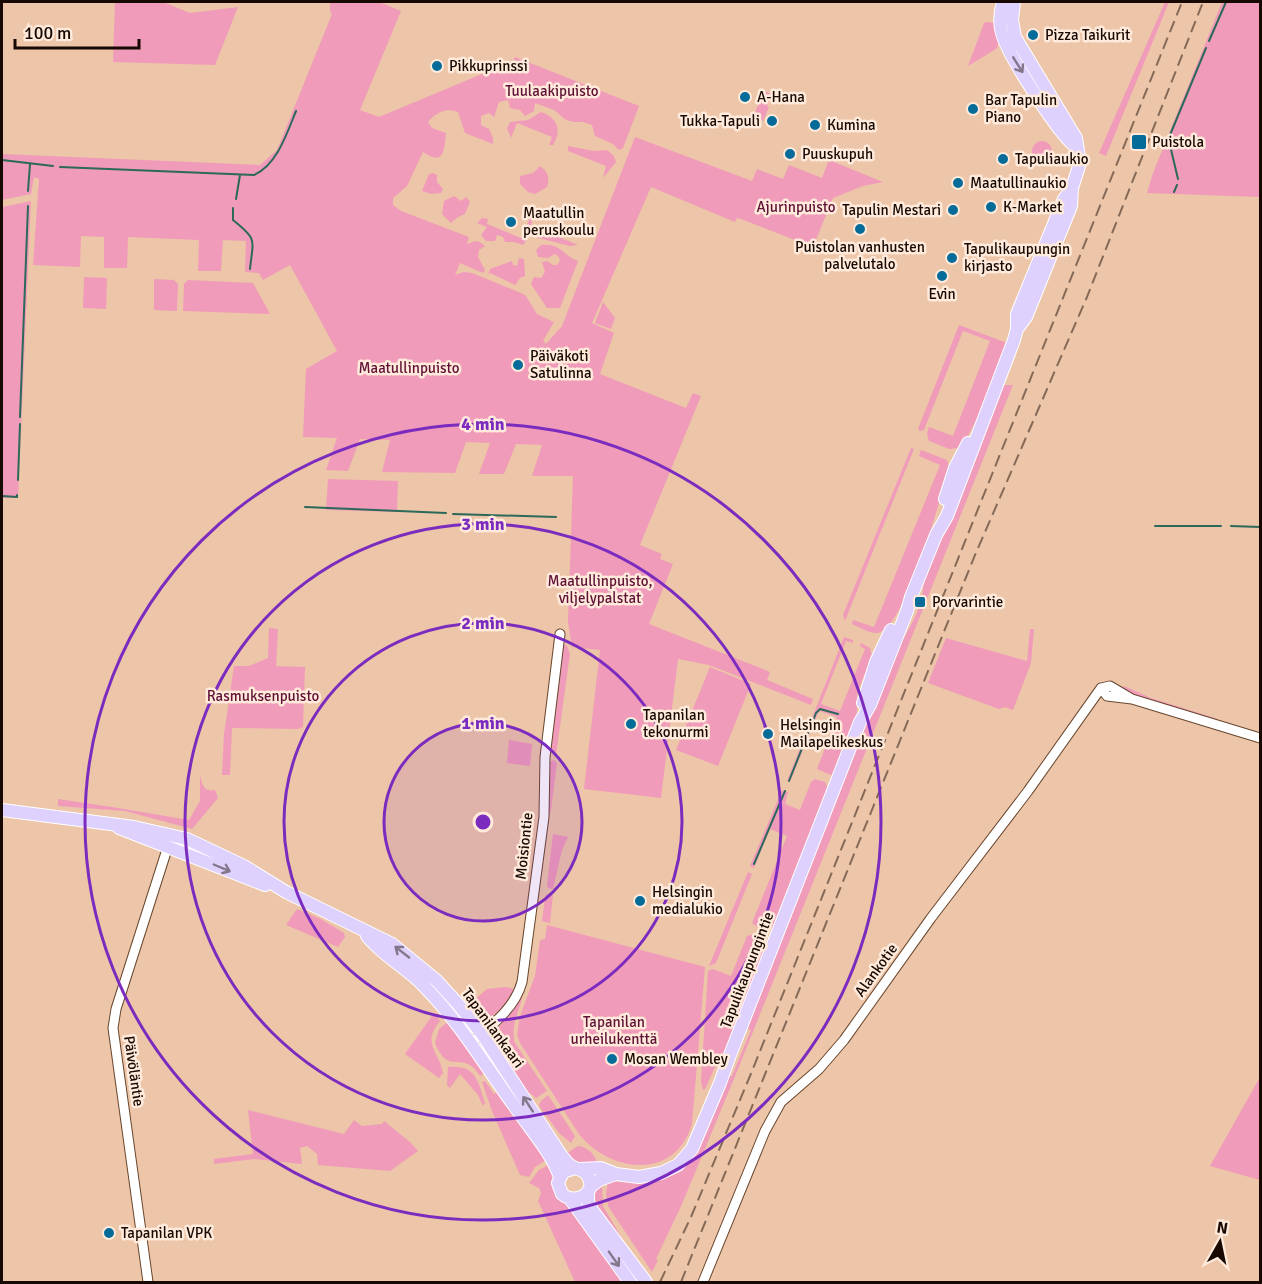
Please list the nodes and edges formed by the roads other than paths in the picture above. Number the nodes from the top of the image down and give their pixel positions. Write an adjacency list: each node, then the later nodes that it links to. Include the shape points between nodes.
1 (1003, 2): 3 (main road, one-way to 3, via 1001,28 1008,49 1055,124)
2 (1014, 2): 3 (main road, via 1012,25 1018,44)
3 (1078, 148): 12 (main road, Tapulikaupungintie, via 1080,163 1071,206 1026,316 1017,329 947,516 911,597 876,662 861,722 692,1149 678,1165 661,1173 639,1177)
4 (560, 634): 9 (street, Moisiontie, via 545,757 544,817 522,982 506,1011)
5 (1260, 738): 19 (street, Alankotie, via 1132,699 1107,696 1101,688 844,1040 819,1069 781,1102 765,1131)
6 (2, 810): 7 (main road, Tapanilankaari, via 113,825 131,834)
7 (169, 841): 8 (main road, Tapanilankaari); 16 (street, Päivöläntie, via 113,1028)
8 (363, 931): 9 (main road, Tapanilankaari, one-way to 8, via 437,981 392,944); 10 (main road, Tapanilankaari, via 421,983)
9 (482, 1034): 10 (street, Moisiontie); 11 (main road, Tapanilankaari, one-way to 9, via 561,1155)
10 (472, 1042): 13 (main road, Tapanilankaari, via 544,1146)
11 (577, 1168): 12 (main road, Tapulikaupungintie, via 601,1168); 13 (main road, via 563,1172); 14 (main road, via 588,1177)
12 (616, 1174): 14 (main road, via 599,1180)
13 (560, 1177): 15 (main road, via 559,1190)
14 (589, 1189): 15 (main road, via 578,1200); 18 (main road, via 592,1210)
15 (571, 1200): 17 (main road, one-way to 17)
16 (148, 1282)
17 (630, 1282)
18 (646, 1282)
19 (703, 1282)

